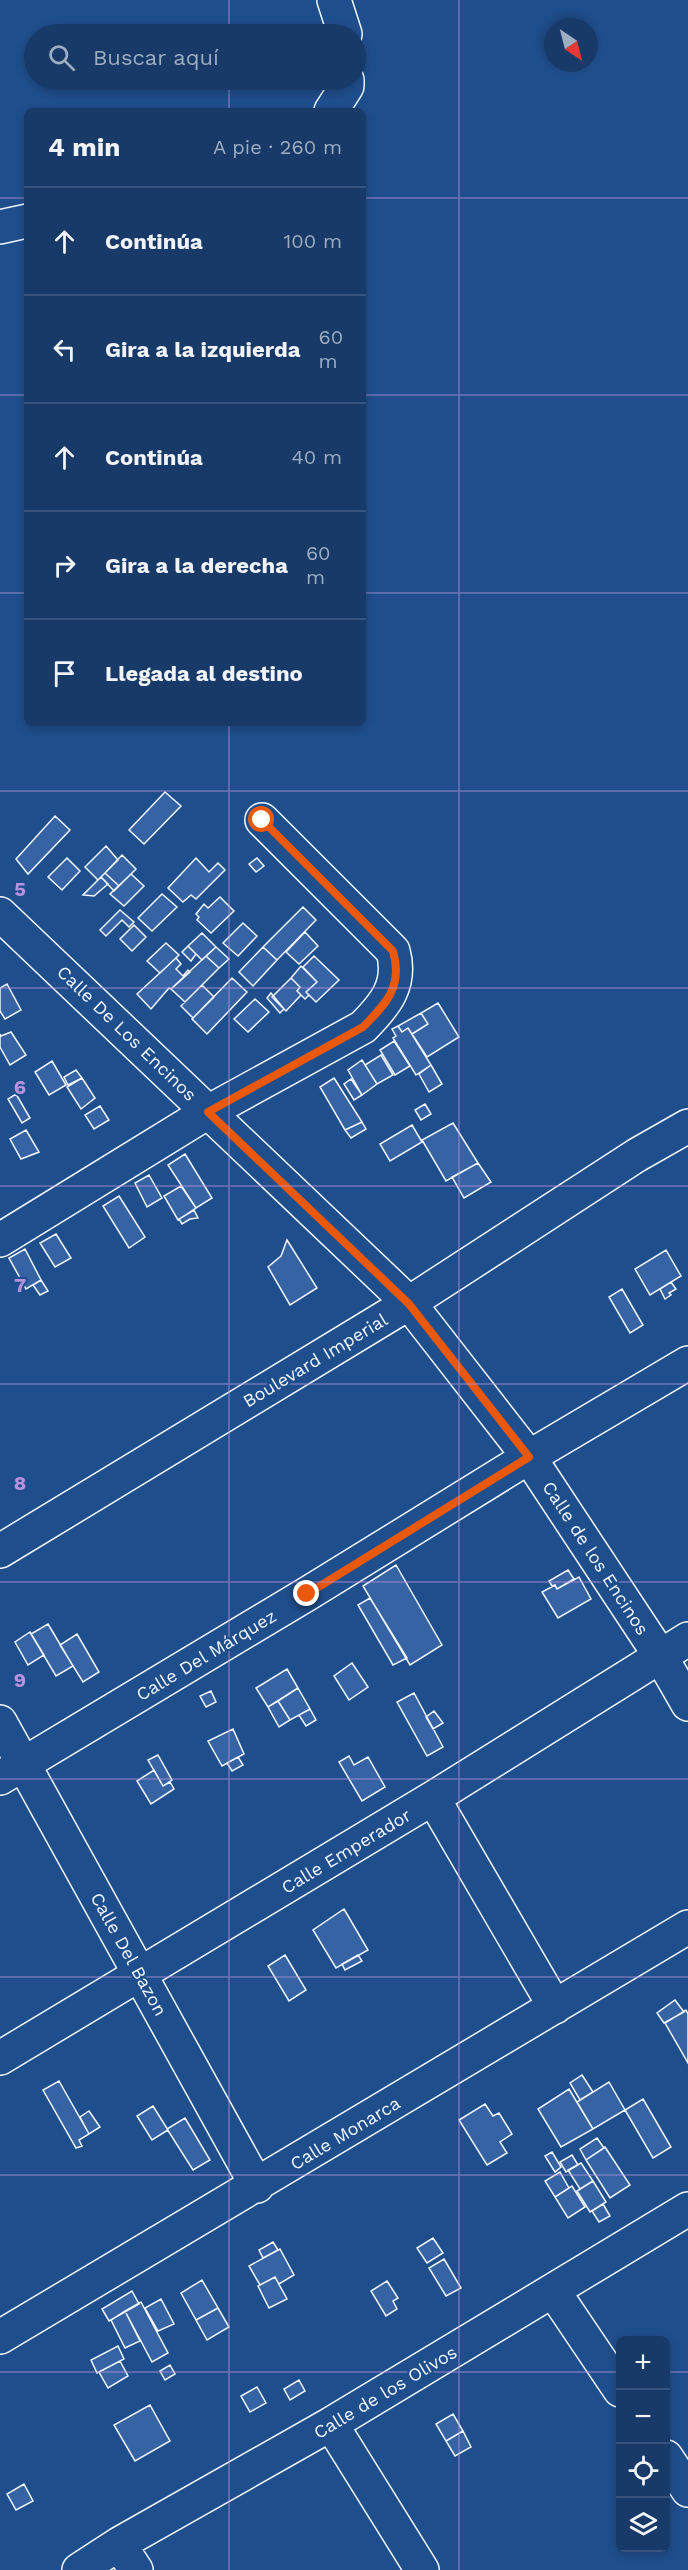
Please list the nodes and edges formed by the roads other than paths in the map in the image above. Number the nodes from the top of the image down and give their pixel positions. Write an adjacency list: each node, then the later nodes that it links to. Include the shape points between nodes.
1 (334, 0): 2 (street)
2 (342, 24)
3 (24, 222): 4 (street)
4 (0, 227)
5 (262, 820): 7 (street, via 393,951 395,985 384,1006 363,1027)
6 (7, 930): 7 (street, Calle De Los Encinos)
7 (208, 1112): 9 (street); 10 (street, Calle De Los Encinos)
8 (688, 1126): 10 (street, Boulevard Imperial)
9 (0, 1240)
10 (409, 1304): 12 (street, Calle de los Encinos); 13 (street, Boulevard Imperial)
11 (688, 1363): 12 (street, Calle Del Márquez)
12 (529, 1457): 15 (street, Calle de los Encinos); 18 (street, Calle Del Márquez)
13 (0, 1551)
14 (688, 1639): 15 (street, Calle Emperador)
15 (661, 1658): 16 (street, Calle de los Encinos); 19 (street, Calle Emperador)
16 (688, 1704)
17 (0, 1722): 18 (street, Calle Del Bazon)
18 (12, 1771): 21 (street, Calle Del Bazon)
19 (433, 1798): 21 (street, Calle Emperador); 22 (street)
20 (688, 1927): 22 (street, Calle Monarca)
21 (141, 1975): 23 (street, Calle Emperador); 24 (street, Calle Del Bazon)
22 (555, 2007): 24 (street, Calle Monarca)
23 (0, 2058)
24 (257, 2186): 27 (street, Calle Monarca)
25 (688, 2210): 26 (street, Calle de los Olivos)
26 (554, 2292): 28 (street); 29 (street, Calle de los Olivos)
27 (0, 2337)
28 (616, 2383)
29 (332, 2424): 32 (street, Calle de los Olivos); 34 (street)
30 (670, 2463): 31 (street)
31 (688, 2490)
32 (128, 2557): 33 (street, Calle de los Olivos)
33 (79, 2570)
34 (422, 2570)

